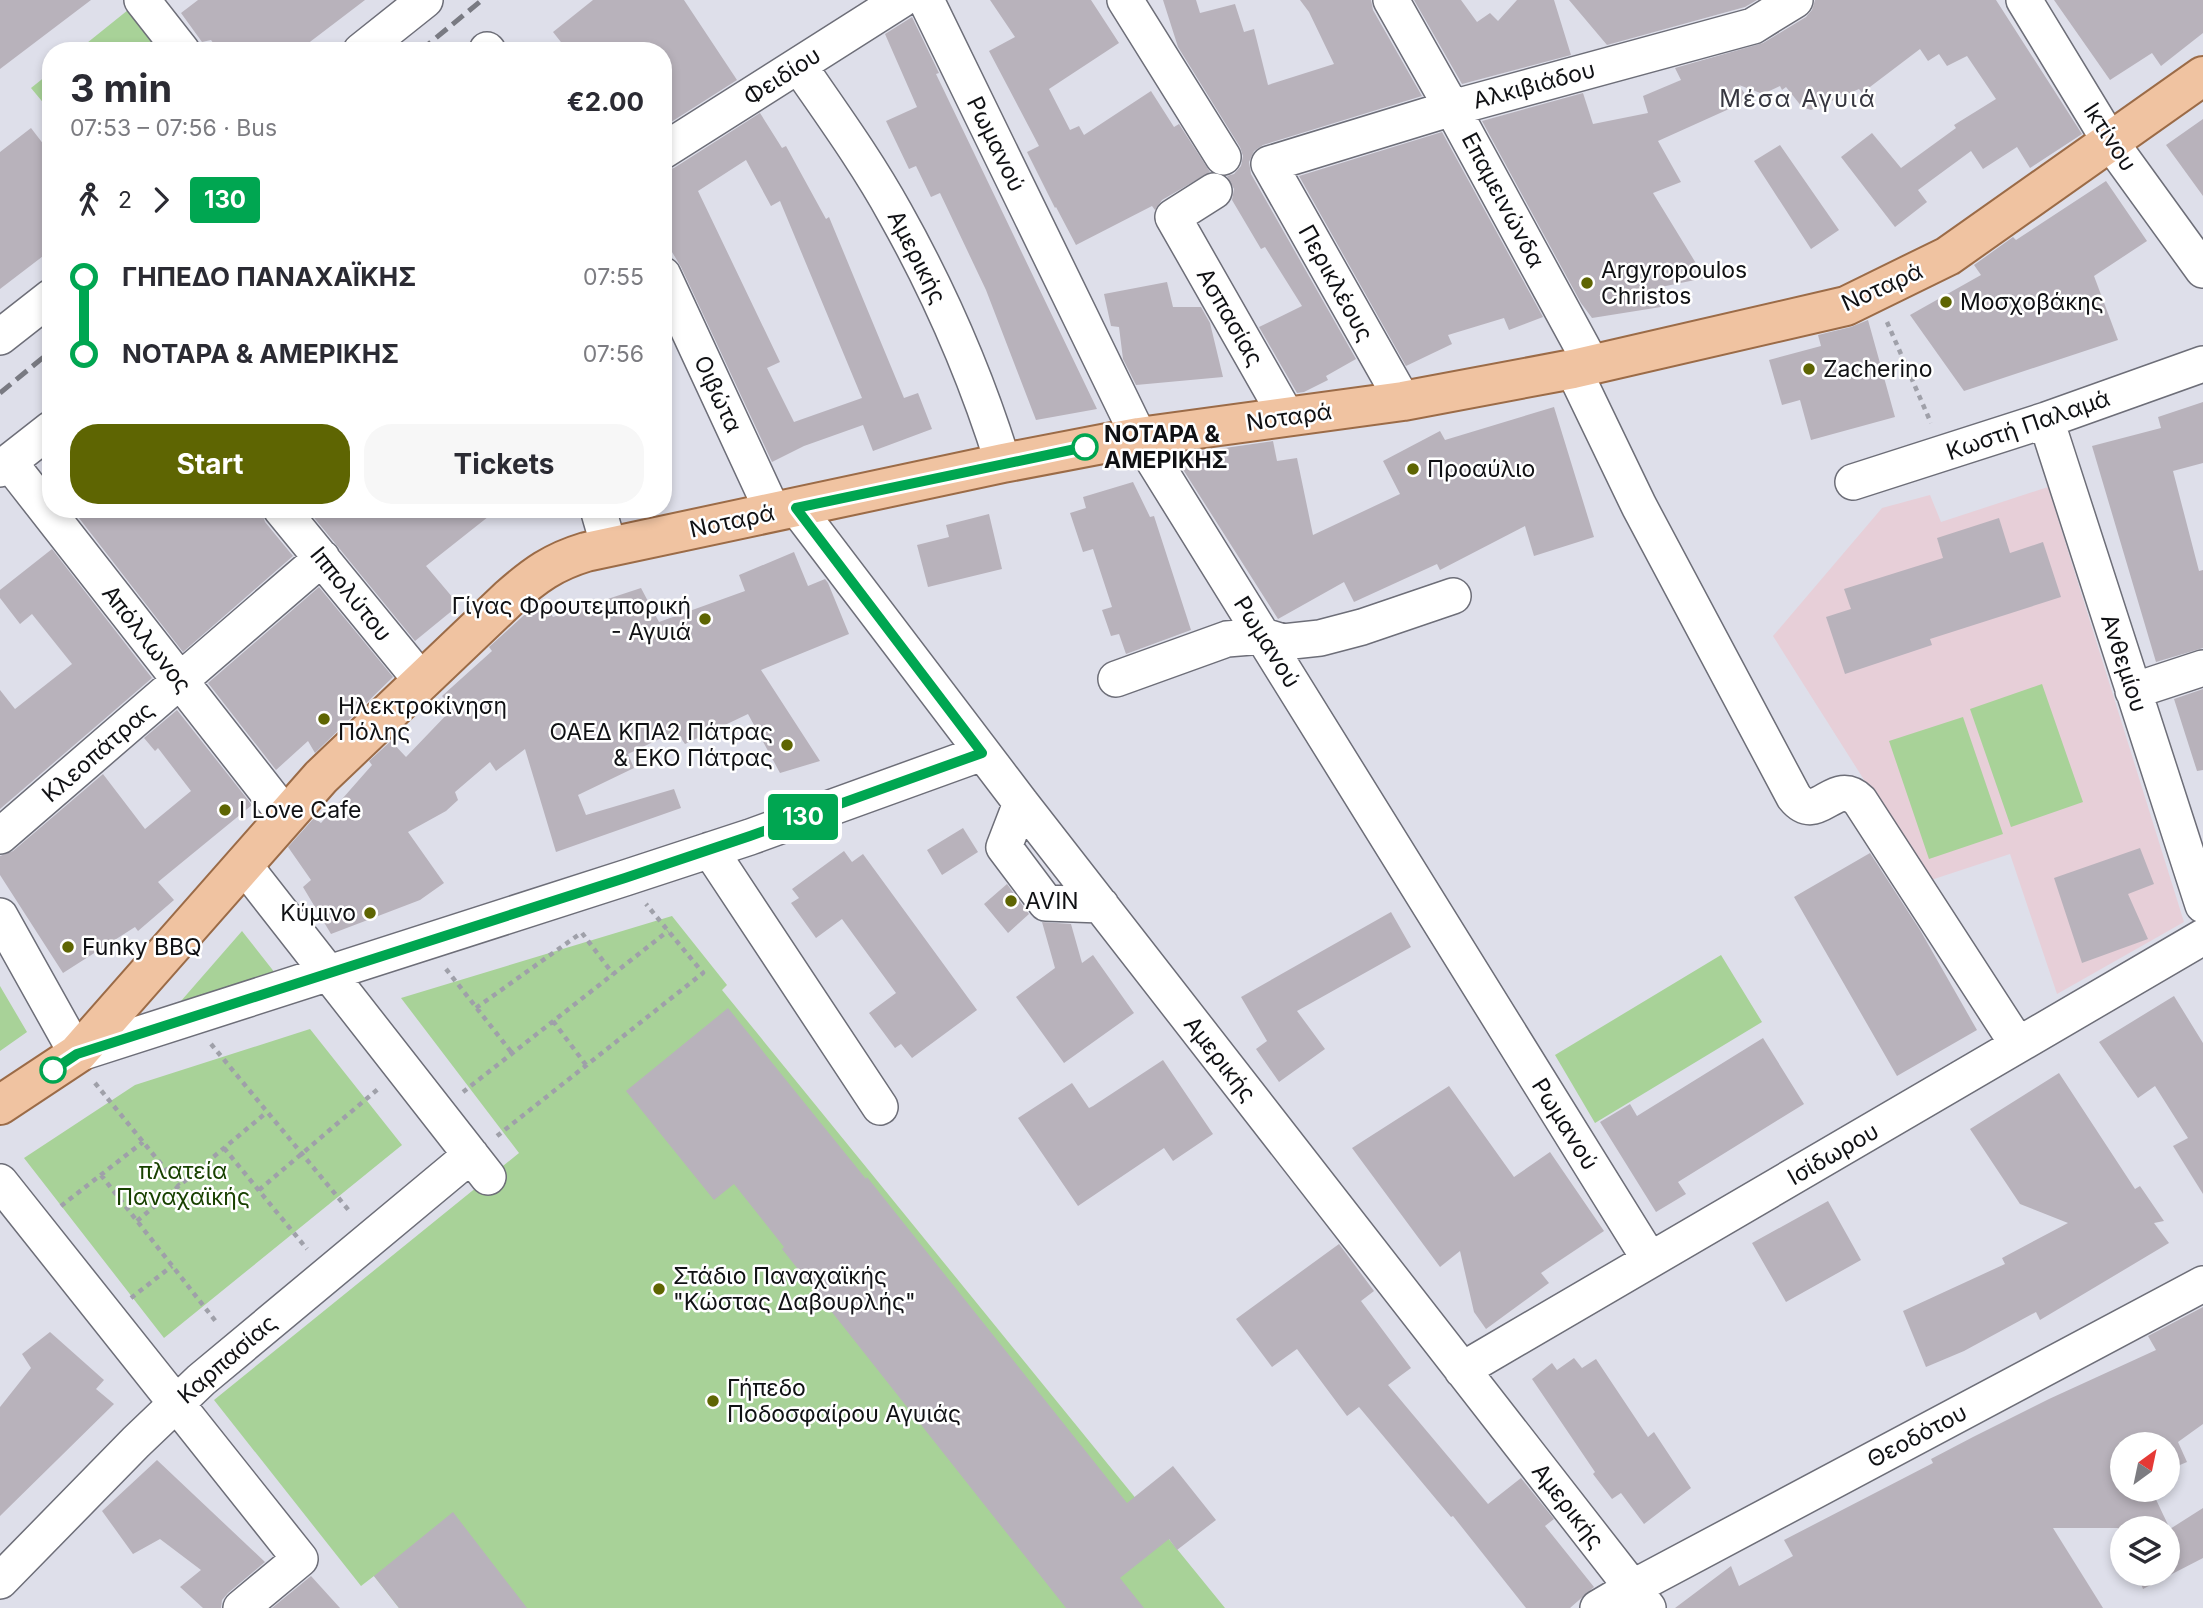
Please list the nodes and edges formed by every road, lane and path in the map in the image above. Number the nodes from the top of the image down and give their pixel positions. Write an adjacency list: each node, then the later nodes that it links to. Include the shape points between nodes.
1 (142, 0): 9 (street)
2 (425, 0): 10 (street)
3 (901, 0): 11 (street, Φειδίου)
4 (926, 0): 30 (street, Ρωμανού)
5 (1125, 0): 16 (street)
6 (1391, 0): 13 (street, Επαμεινώνδα)
7 (1796, 0): 13 (street, Αλκιβιάδου, via 1753,26)
8 (2024, 0): 14 (street, Ικτίνου)
9 (175, 42)
10 (372, 42)
11 (799, 66): 15 (street, Φειδίου); 32 (street, Αμερικής, via 913,245 972,372)
12 (2203, 76): 14 (main road, Νοταρά)
13 (1452, 108): 17 (street, Αλκιβιάδου); 25 (street, Επαμεινώνδα)
14 (2111, 143): 19 (street, Ικτίνου); 21 (main road, Νοταρά, via 1948,257)
15 (672, 144)
16 (1223, 157)
17 (1269, 164): 26 (street, Περικλέους)
18 (1213, 191): 27 (street, Ασπασίας, via 1173,217)
19 (2203, 270)
20 (672, 292): 35 (street, Οιβώτα)
21 (1874, 293): 25 (main road, Νοταρά, via 1846,306); 31 (path)
22 (42, 304): 23 (street)
23 (0, 337)
24 (2203, 364): 28 (street, Κωστή Παλαμά)
25 (1583, 367): 26 (main road, Νοταρά); 67 (street, Επαμεινώνδα, via 1639,506 1794,797 1807,807 1840,793 1860,801)
26 (1403, 401): 27 (main road, Νοταρά)
27 (1287, 417): 30 (main road, Νοταρά)
28 (2046, 420): 31 (street, Κωστή Παλαμά); 48 (street, Ανθεμίου)
29 (42, 436): 33 (street)
30 (1139, 437): 32 (main road, Νοταρά); 43 (street, Ρωμανού)
31 (1944, 453): 34 (street, Κωστή Παλαμά)
32 (1003, 463): 35 (main road, Νοταρά)
33 (5, 466): 36 (street, Απόλλωνος)
34 (1853, 482)
35 (785, 510): 40 (main road, Νοταρά); 49 (street, Αμερικής)
36 (42, 512)
37 (47, 518): 47 (street, Απόλλωνος)
38 (289, 518): 41 (street, Ιππολύτου)
39 (601, 518): 40 (street)
40 (609, 547): 46 (main road, Νοταρά, via 561,559 543,570)
41 (322, 558): 46 (street, Ιππολύτου); 47 (street, Κλεοπάτρας)
42 (1453, 596): 43 (street, via 1320,638 1283,642)
43 (1263, 636): 45 (street, via 1227,639); 87 (street, Ρωμανού)
44 (2203, 668): 48 (street)
45 (1116, 679)
46 (421, 680): 50 (main road, Νοταρά)
47 (179, 681): 50 (street, Απόλλωνος); 51 (street, Κλεοπάτρας)
48 (2133, 691): 56 (street, Ανθεμίου)
49 (982, 753): 52 (street); 93 (street, Αμερικής)
50 (286, 816): 53 (main road, Νοταρά)
51 (0, 836)
52 (710, 850): 54 (street); 73 (street)
53 (243, 864): 62 (street); 69 (main road, Νοταρά)
54 (625, 878): 55 (street); 58 (path)
55 (556, 900): 59 (path); 61 (street)
56 (2203, 905)
57 (0, 916): 69 (street)
58 (668, 931): 63 (path); 70 (path, via 703,973)
59 (582, 933): 63 (path); 64 (path)
60 (2203, 937): 67 (street, Ισίδωρου)
61 (425, 942): 62 (street); 64 (path)
62 (331, 973): 65 (street); 71 (street)
63 (613, 974): 66 (path)
64 (476, 1008): 68 (path)
65 (190, 1019): 69 (street); 74 (path)
66 (554, 1021): 68 (path); 70 (path)
67 (2018, 1045): 87 (street, Ισίδωρου)
68 (512, 1054): 75 (path)
69 (75, 1055): 72 (main road, Νοταρά); 76 (path)
70 (586, 1065): 79 (path)
71 (403, 1068): 75 (street); 78 (path)
72 (0, 1105)
73 (880, 1107)
74 (267, 1111): 77 (path); 78 (path)
75 (438, 1112): 79 (street)
76 (143, 1142): 80 (path); 82 (path)
77 (224, 1148): 82 (path); 83 (path)
78 (302, 1153): 83 (path); 86 (path)
79 (485, 1156): 86 (street, Καρπασίας)
80 (101, 1175): 84 (path); 85 (path)
81 (0, 1182): 85 (street)
82 (179, 1186): 84 (path)
83 (258, 1190): 89 (path)
84 (137, 1221): 88 (path)
85 (35, 1227): 91 (street)
86 (371, 1238): 89 (street, Καρπασίας)
87 (1650, 1260): 93 (street, Ισίδωρου)
88 (172, 1266): 91 (path); 92 (path)
89 (328, 1274): 92 (street, Καρπασίας)
90 (2203, 1284): 96 (street, Θεοδότου)
91 (107, 1318): 94 (street)
92 (237, 1348): 94 (street, Καρπασίας)
93 (1462, 1370): 96 (street, Αμερικής)
94 (175, 1404): 95 (street, Καρπασίας); 97 (street, via 300,1559)
95 (0, 1580)
96 (1640, 1598): 98 (street, Θεοδότου)
97 (241, 1608)
98 (1598, 1608)

